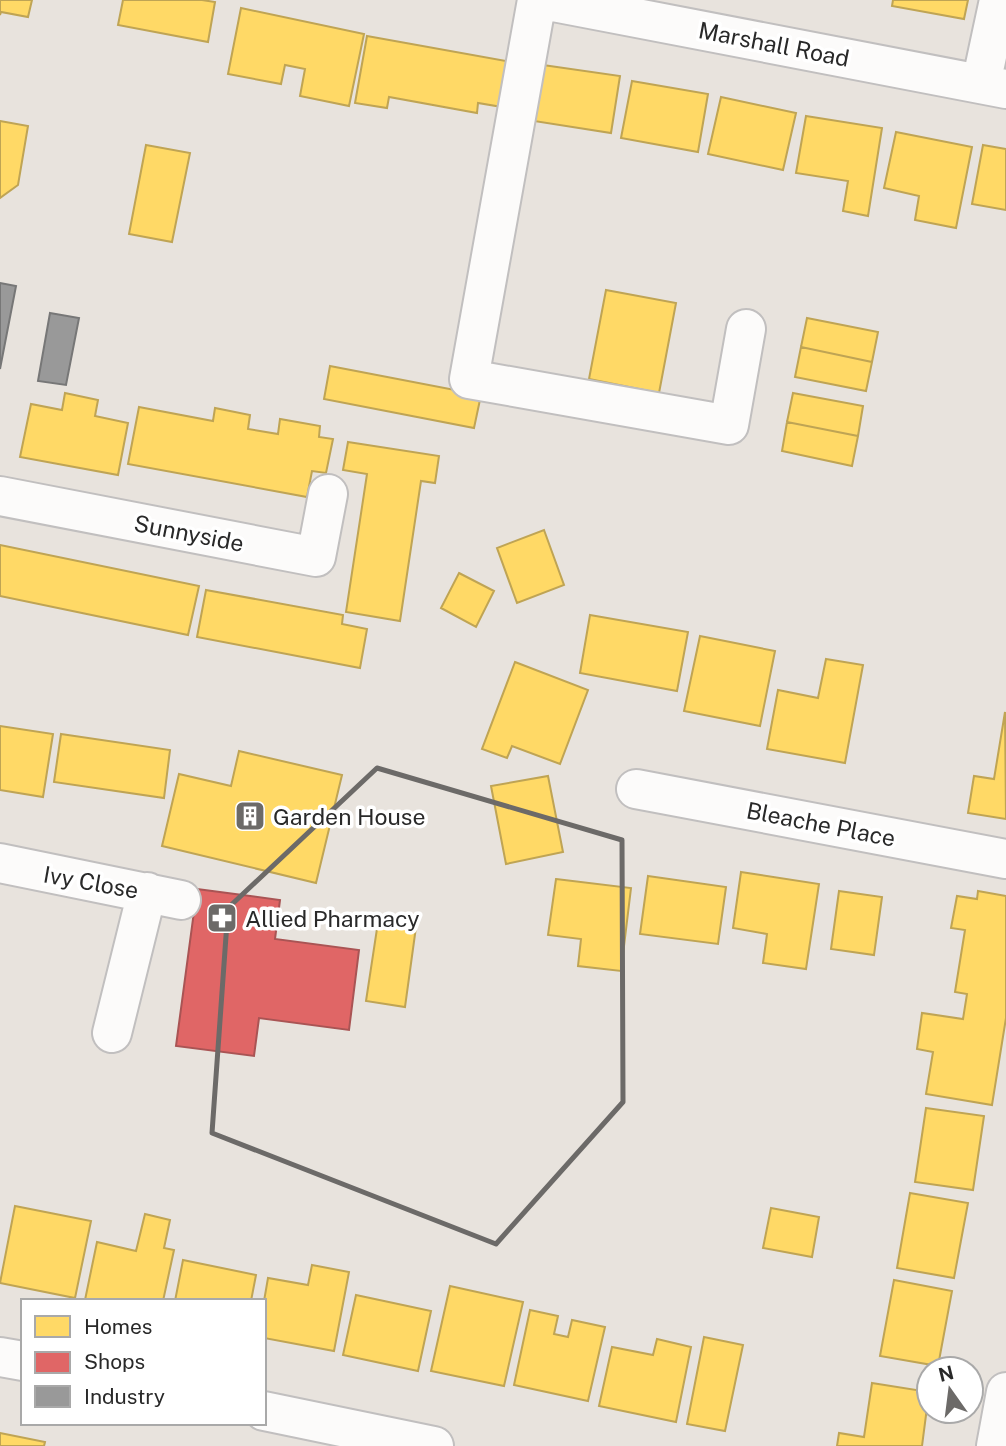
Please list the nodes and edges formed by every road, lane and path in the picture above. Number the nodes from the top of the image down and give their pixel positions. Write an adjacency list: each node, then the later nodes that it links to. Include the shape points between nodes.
1 (537, 0): 5 (street, via 469,379 729,425)
2 (543, 0): 4 (street, Marshall Road)
3 (999, 0): 4 (street)
4 (994, 87)
5 (746, 329)
6 (328, 494): 7 (street, Sunnyside, via 316,557)
7 (0, 496)
8 (636, 789): 9 (street, Bleache Place)
9 (1006, 859)
10 (0, 863): 11 (street, Ivy Close, via 164,896)
11 (112, 1032)
12 (0, 1357): 13 (street)
13 (21, 1362)
14 (1006, 1392): 17 (street)
15 (266, 1411): 16 (street)
16 (434, 1446)
17 (996, 1446)

